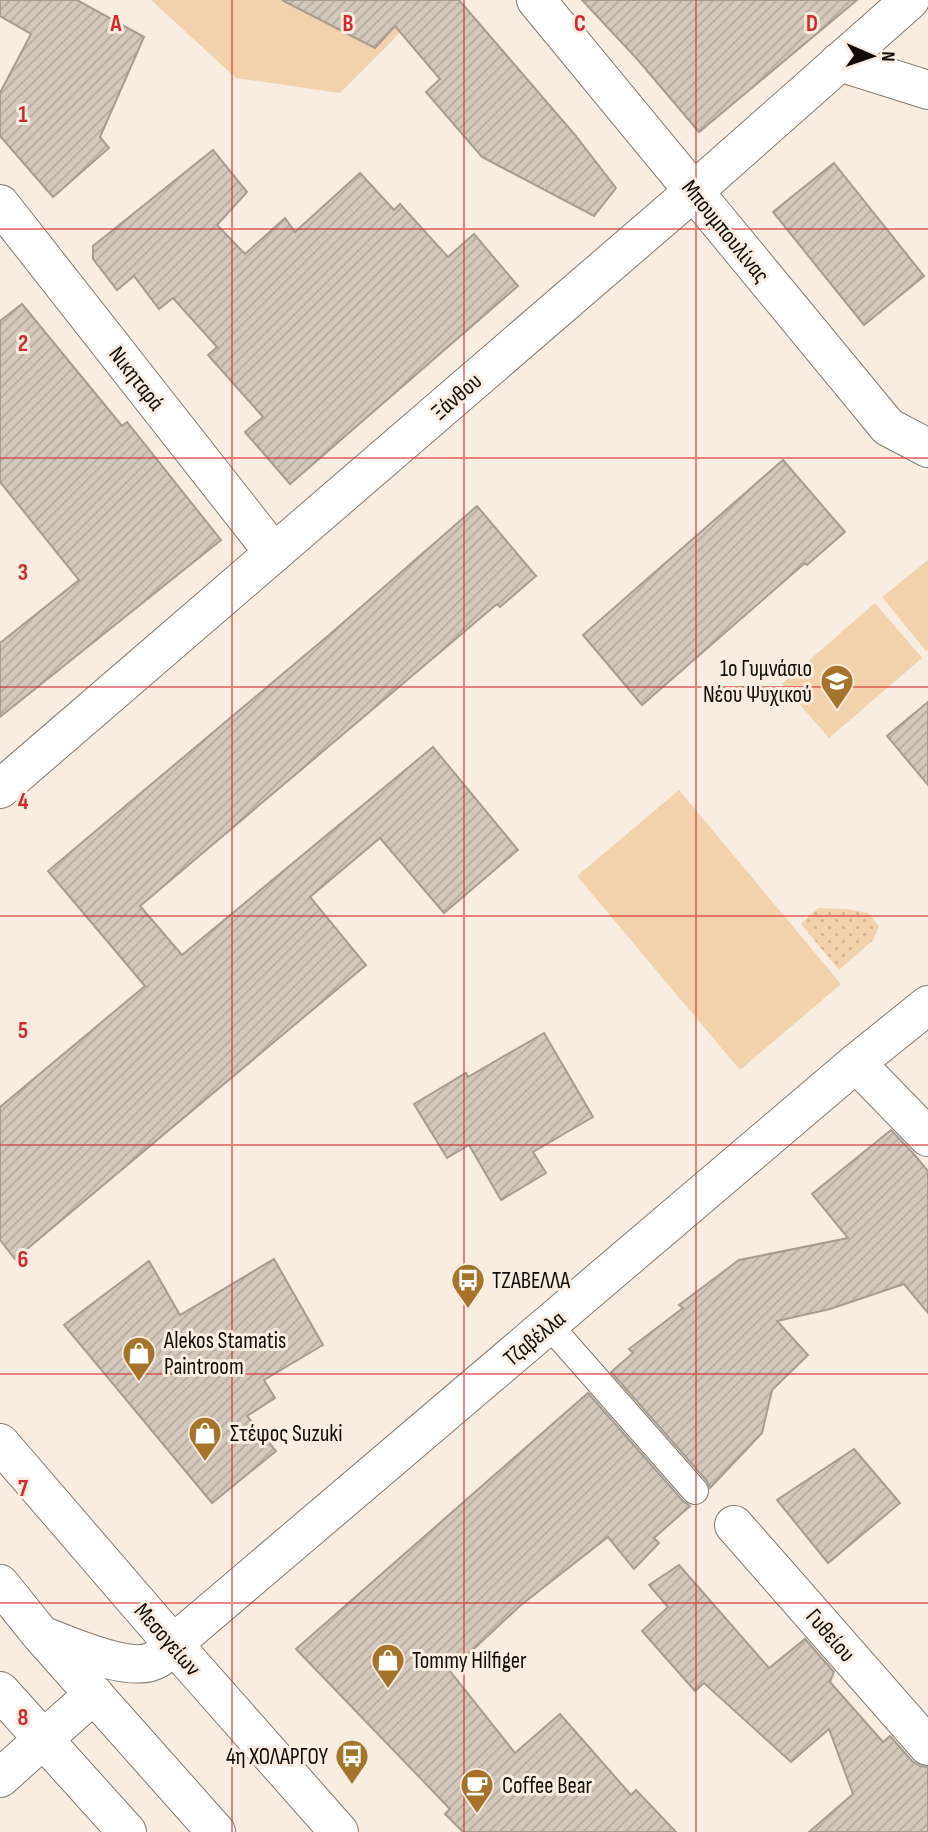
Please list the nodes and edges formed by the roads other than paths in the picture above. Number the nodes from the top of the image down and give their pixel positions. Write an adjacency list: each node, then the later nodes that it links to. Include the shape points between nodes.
1 (536, 0): 5 (street, Μπουμπουλίνας)
2 (910, 0): 3 (street, Ξάνθου)
3 (839, 62): 4 (street); 5 (street, Ξάνθου)
4 (928, 90)
5 (694, 191): 7 (street, Μπουμπουλίνας, via 888,428); 8 (street, Ξάνθου)
6 (0, 204): 8 (street, Νικηταρά)
7 (928, 448)
8 (274, 553): 9 (street, Ξάνθου)
9 (0, 789)
10 (928, 1005): 11 (street, Τζαβέλλα)
11 (856, 1063): 12 (street); 13 (street, Τζαβέλλα)
12 (928, 1138)
13 (549, 1325): 15 (lane); 19 (street, Τζαβέλλα)
14 (0, 1443): 19 (street, Μεσογείων)
15 (695, 1491)
16 (734, 1525): 23 (street, Γυθείου)
17 (0, 1584): 18 (street)
18 (41, 1635): 19 (street, Τζαβέλλα, via 98,1657 139,1665 156,1661); 21 (street)
19 (173, 1644): 27 (street, Μεσογείων)
20 (0, 1691): 22 (street)
21 (94, 1695): 22 (street); 26 (street)
22 (43, 1740): 24 (street); 25 (street)
23 (928, 1746)
24 (0, 1778)
25 (127, 1832)
26 (216, 1832)
27 (339, 1832)

